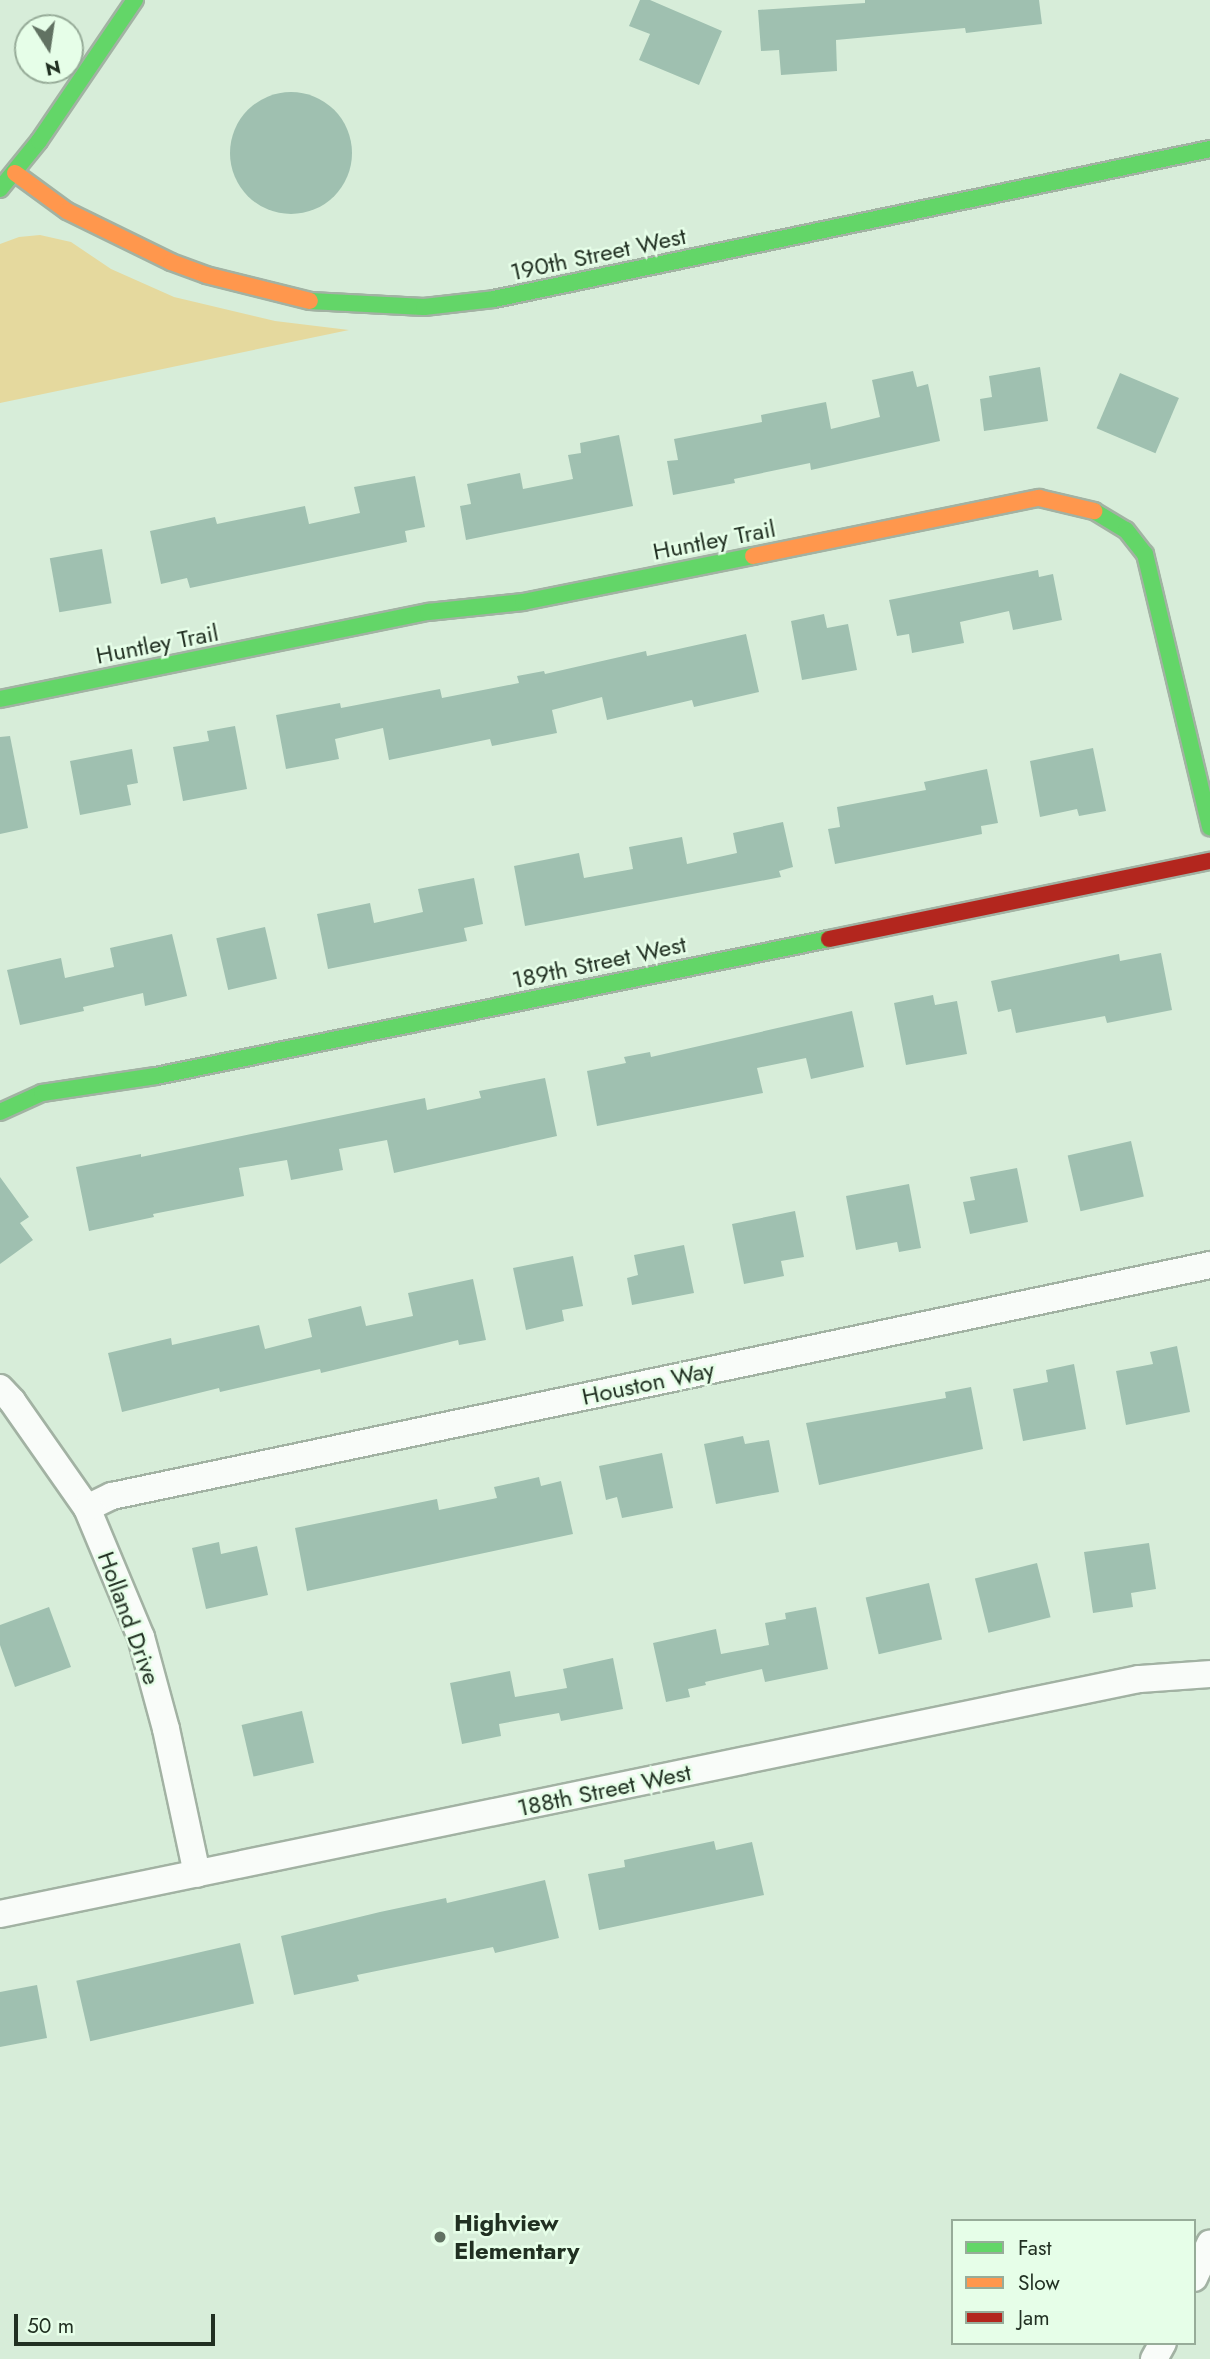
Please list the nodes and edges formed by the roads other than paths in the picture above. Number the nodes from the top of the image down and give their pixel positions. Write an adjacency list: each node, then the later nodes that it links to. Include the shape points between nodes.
1 (135, 0): 3 (street)
2 (1210, 149): 3 (street, 190th Street West, via 494,299 424,307 313,302 206,275 67,211)
3 (15, 173): 4 (street)
4 (0, 189)
5 (0, 699): 6 (street, Huntley Trail, via 428,612 523,602 1039,498 1092,510 1126,530 1145,554)
6 (1210, 827)
7 (1210, 861): 8 (street, 189th Street West, via 156,1076 42,1093)
8 (0, 1112)
9 (1210, 1265): 11 (street, Houston Way, via 112,1496)
10 (0, 1388): 11 (street, Holland Drive)
11 (87, 1508): 13 (street, Holland Drive, via 141,1637)
12 (1210, 1674): 13 (street, 188th Street West, via 1139,1679)
13 (197, 1874): 14 (street, 188th Street West)
14 (0, 1914)
15 (1210, 2244): 16 (street)
16 (1196, 2274)

